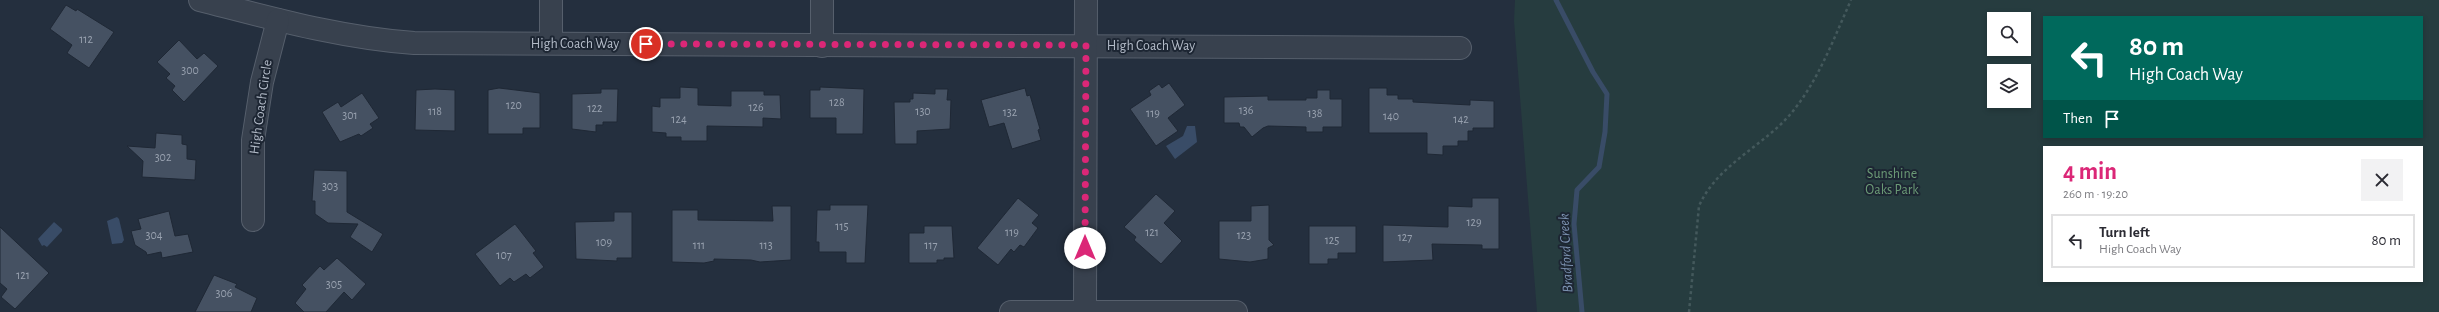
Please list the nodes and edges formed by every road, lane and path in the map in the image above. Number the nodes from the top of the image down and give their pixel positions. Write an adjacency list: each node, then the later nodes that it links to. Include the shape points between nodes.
1 (200, 0): 6 (street, High Coach Way)
2 (551, 0): 7 (street)
3 (822, 0): 9 (street)
4 (1086, 0): 8 (street)
5 (1851, 0): 15 (path, via 1812,83 1787,118 1715,180 1703,195 1699,206)
6 (278, 20): 7 (street, High Coach Way, via 376,41); 11 (street, High Coach Circle, via 262,82 254,140)
7 (551, 43): 9 (street, High Coach Way)
8 (1086, 45): 9 (street, High Coach Way); 10 (street, High Coach Way); 12 (street)
9 (822, 46)
10 (1460, 48)
11 (253, 220)
12 (1085, 311): 13 (street); 14 (street)
13 (1012, 312)
14 (1236, 312)
15 (1689, 312)

